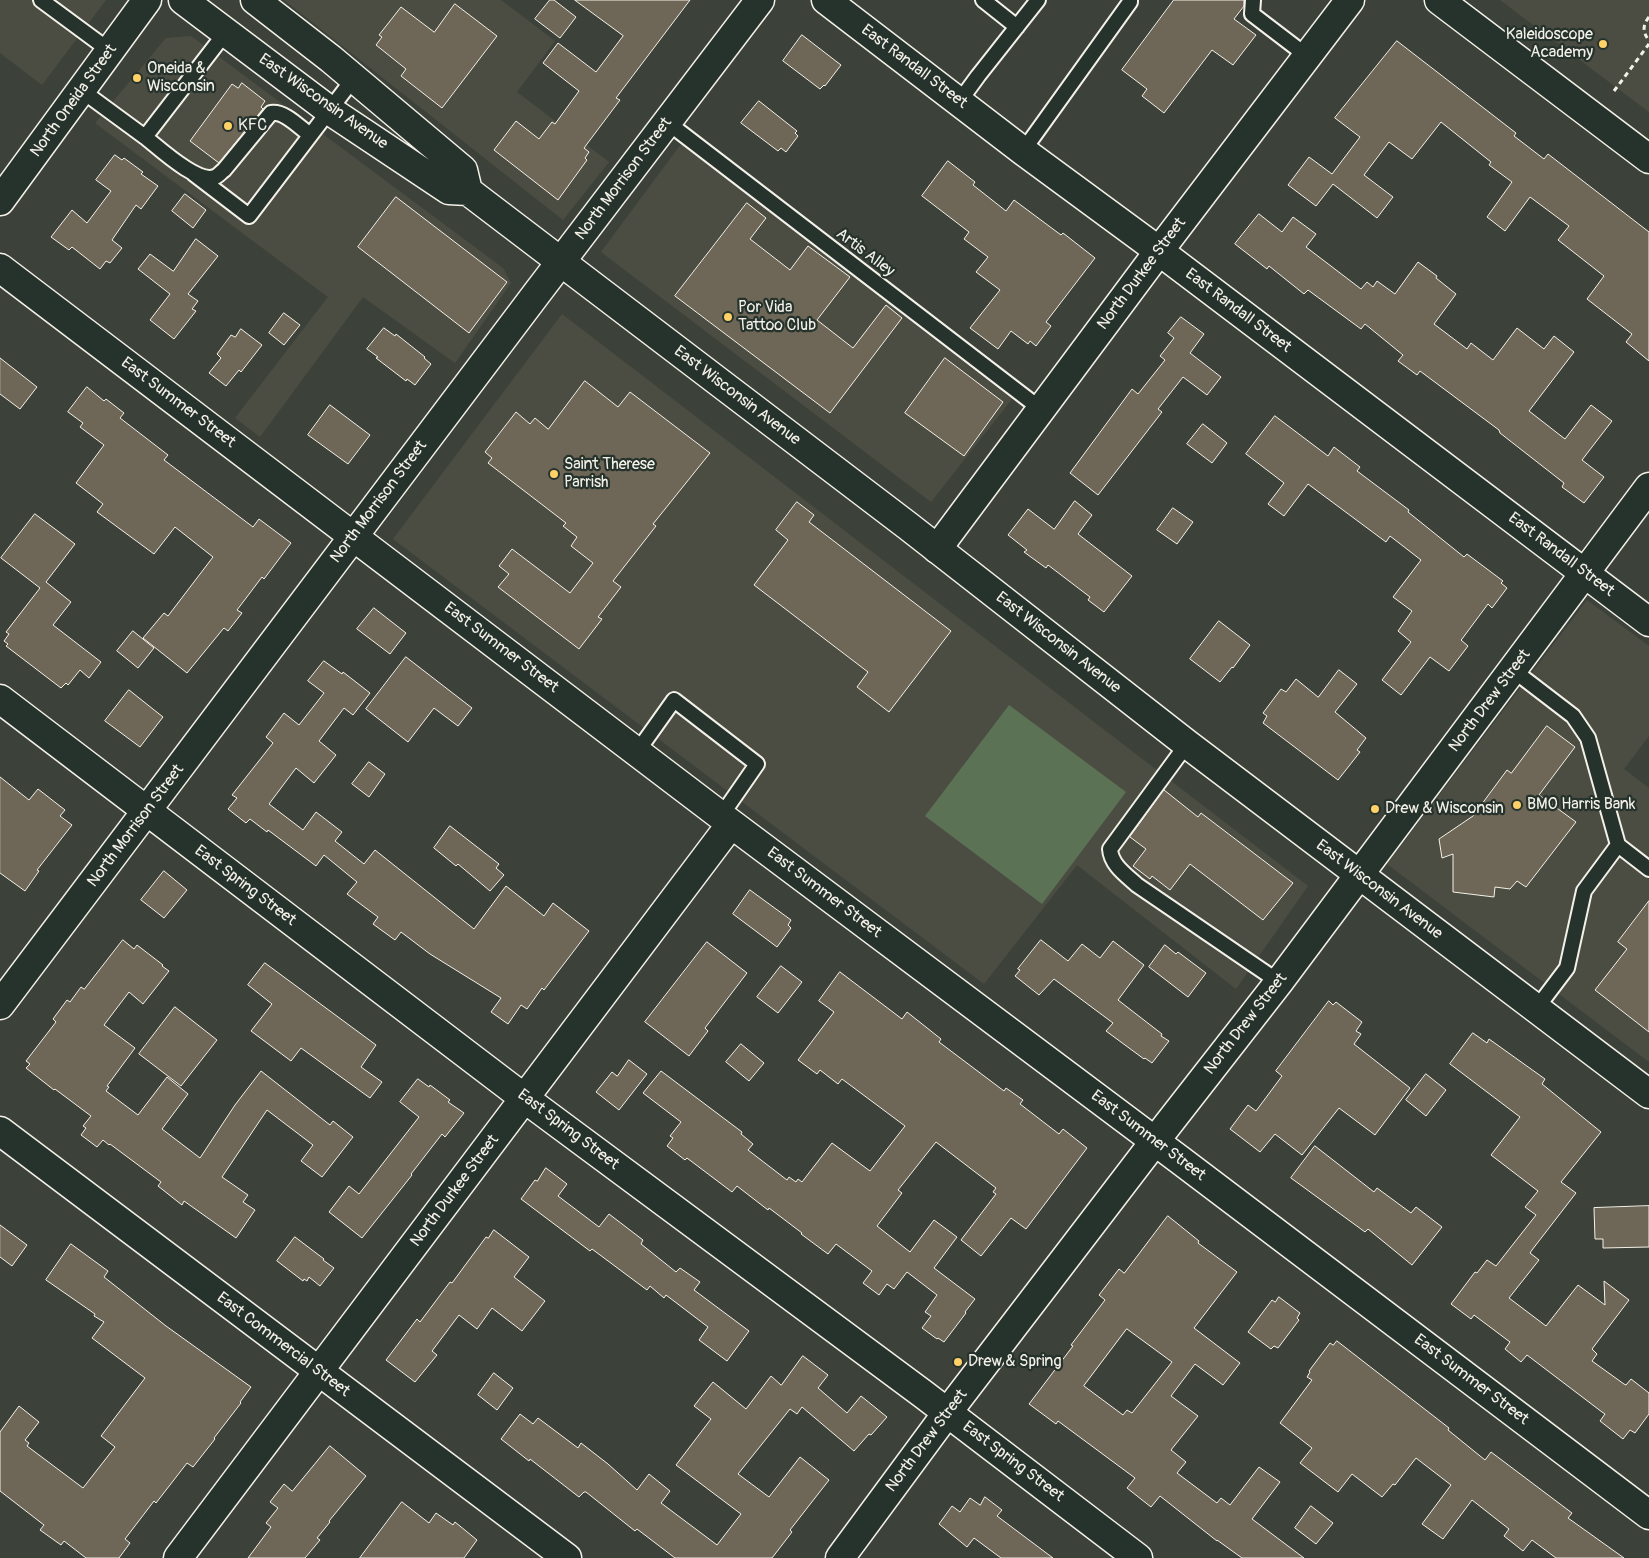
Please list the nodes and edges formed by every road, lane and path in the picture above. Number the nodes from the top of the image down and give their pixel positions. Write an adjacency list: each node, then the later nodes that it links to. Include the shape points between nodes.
1 (41, 0): 17 (lane)
2 (148, 0): 17 (street, North Oneida Street)
3 (183, 0): 15 (street, East Wisconsin Avenue)
4 (255, 0): 19 (street, East Wisconsin Avenue)
5 (760, 0): 24 (street, North Morrison Street)
6 (826, 0): 22 (street, East Randall Street)
7 (983, 0): 14 (lane)
8 (1038, 0): 14 (lane)
9 (1130, 0): 27 (lane)
10 (1253, 0): 18 (lane, via 1252,14)
11 (1350, 0): 18 (street, North Durkee Street)
12 (1439, 0): 28 (street)
13 (1649, 17): 16 (path, via 1644,30)
14 (1017, 26): 22 (lane)
15 (226, 32): 23 (street, East Wisconsin Avenue); 26 (lane)
16 (1649, 43): 21 (path)
17 (110, 51): 20 (street, North Oneida Street)
18 (1307, 56): 32 (street, North Durkee Street)
19 (354, 78): 23 (lane); 30 (street, East Wisconsin Avenue, via 463,170)
20 (81, 90): 26 (lane); 31 (street, North Oneida Street)
21 (1614, 91)
22 (960, 102): 27 (street, East Randall Street)
23 (329, 110): 25 (lane); 30 (street, East Wisconsin Avenue, via 449,190)
24 (667, 122): 33 (street, North Morrison Street); 35 (lane, Artis Alley)
25 (310, 135): 29 (lane, via 284,116 271,113 215,178); 29 (lane, via 249,216)
26 (146, 137): 29 (lane)
27 (1023, 151): 32 (street, East Randall Street)
28 (1649, 159)
29 (194, 174)
30 (468, 191): 33 (street, East Wisconsin Avenue)
31 (0, 201)
32 (1158, 251): 35 (street, North Durkee Street); 39 (street, East Randall Street)
33 (561, 261): 37 (street, North Morrison Street); 38 (street, East Wisconsin Avenue)
34 (0, 268): 37 (street, East Summer Street)
35 (1042, 410): 38 (street, North Durkee Street)
36 (1649, 487): 39 (street, North Drew Street)
37 (354, 536): 44 (street, East Summer Street); 45 (street, North Morrison Street)
38 (937, 549): 43 (street, East Wisconsin Avenue)
39 (1585, 573): 40 (street, East Randall Street); 41 (street, North Drew Street)
40 (1649, 622)
41 (1513, 670): 47 (lane, via 1573,716 1588,738); 49 (street, North Drew Street)
42 (0, 700): 45 (street, East Spring Street)
43 (1187, 744): 49 (street, East Wisconsin Avenue); 50 (lane, via 1110,849 1110,857 1118,869 1137,885)
44 (637, 752): 46 (street, East Summer Street); 46 (lane, via 674,700 757,764)
45 (147, 812): 51 (street, North Morrison Street); 54 (street, East Spring Street)
46 (726, 820): 54 (street, North Durkee Street); 56 (street, East Summer Street)
47 (1618, 845): 48 (lane); 52 (lane, via 1584,891 1567,968)
48 (1649, 869)
49 (1360, 874): 50 (street, North Drew Street); 52 (street, East Wisconsin Avenue)
50 (1279, 982): 56 (street, North Drew Street)
51 (0, 1005)
52 (1536, 1009): 53 (street, East Wisconsin Avenue)
53 (1646, 1085)
54 (524, 1098): 57 (street, North Durkee Street); 58 (street, East Spring Street)
55 (0, 1131): 57 (street, East Commercial Street)
56 (1155, 1141): 58 (street, North Drew Street); 59 (street, East Summer Street)
57 (318, 1371): 60 (street, North Durkee Street); 61 (street, East Commercial Street)
58 (947, 1412): 62 (street, North Drew Street); 63 (street, East Spring Street)
59 (1649, 1516)
60 (178, 1558)
61 (567, 1558)
62 (840, 1558)
63 (1138, 1558)

